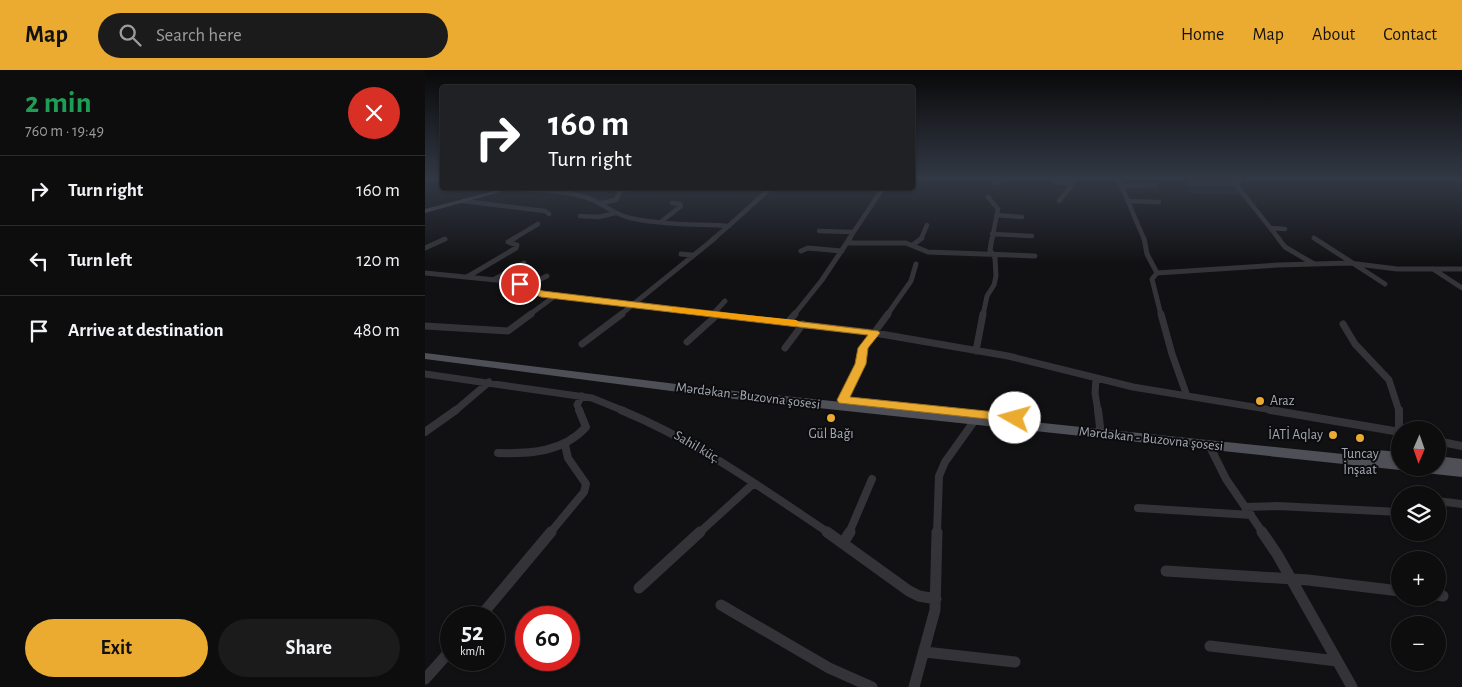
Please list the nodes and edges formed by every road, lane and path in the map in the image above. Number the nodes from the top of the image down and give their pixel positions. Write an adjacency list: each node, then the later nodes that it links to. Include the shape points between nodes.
1 (441, 207): 10 (street)
2 (516, 207): 12 (street)
3 (606, 207): 11 (street)
4 (680, 207): 17 (street)
5 (750, 207): 21 (street)
6 (870, 207): 25 (street)
7 (997, 207): 13 (street)
8 (1130, 207): 46 (street)
9 (1255, 207): 22 (street)
10 (425, 211)
11 (615, 213): 14 (street, via 599,217); 16 (street)
12 (549, 214)
13 (997, 215): 15 (street); 26 (street)
14 (580, 216)
15 (1022, 217)
16 (647, 220): 17 (street); 18 (street)
17 (662, 221): 21 (street)
18 (642, 223)
19 (538, 224): 48 (street, via 508,242 518,246)
20 (927, 224): 31 (street, via 922,238)
21 (729, 226): 37 (street)
22 (1271, 228): 23 (street); 42 (street, via 1288,249)
23 (1285, 229)
24 (819, 231): 25 (street)
25 (853, 232): 30 (street)
26 (992, 234): 27 (street); 36 (street)
27 (1033, 236)
28 (1314, 238): 40 (street)
29 (445, 239): 32 (street)
30 (847, 243): 31 (street); 34 (street)
31 (914, 244): 36 (street, via 928,252)
32 (425, 248)
33 (801, 251): 34 (street, via 808,248)
34 (842, 251): 57 (street)
35 (681, 254): 37 (street)
36 (992, 254): 38 (street); 66 (street, via 995,281 987,296)
37 (692, 255): 55 (street)
38 (1035, 256)
39 (524, 263): 49 (street)
40 (1355, 263): 42 (street); 43 (street, via 1397,269); 50 (street)
41 (916, 264): 61 (street, via 911,281)
42 (1315, 264): 46 (street)
43 (1432, 269): 44 (street); 52 (street)
44 (1462, 269)
45 (425, 273): 48 (street)
46 (1157, 274): 72 (street, via 1152,279 1153,286)
47 (547, 276): 51 (street)
48 (467, 277): 49 (street)
49 (495, 279): 51 (street)
50 (1385, 284)
51 (525, 287): 53 (street)
52 (1462, 288)
53 (555, 296): 55 (street); 60 (street, via 508,330)
54 (725, 301): 56 (street)
55 (633, 304): 56 (street); 63 (street)
56 (715, 314): 57 (street); 62 (street)
57 (788, 322): 58 (street)
58 (803, 324): 61 (street); 64 (street)
59 (1343, 324): 77 (street, via 1355,344 1389,380 1399,410)
60 (425, 326)
61 (875, 333): 66 (street); 73 (street, via 863,348 860,364)
62 (687, 342)
63 (583, 344)
64 (785, 348)
65 (425, 350): 73 (main road, Mərdəkan - Buzovna şosesi)
66 (976, 350): 69 (street)
67 (425, 356): 76 (main road, Mərdəkan - Buzovna şosesi, via 725,394)
68 (425, 374): 70 (street, Sahil küç.)
69 (1096, 378): 72 (street); 78 (street)
70 (489, 382): 71 (street, Sahil küç.); 80 (street)
71 (582, 396): 82 (street, via 577,405 586,427); 93 (street, Sahil küç., via 599,400 674,434 712,454)
72 (1187, 396): 79 (street)
73 (843, 400): 75 (main road, Mərdəkan - Buzovna şosesi)
74 (1017, 405): 75 (street)
75 (1015, 418): 78 (main road, Mərdəkan - Buzovna şosesi)
76 (975, 420): 83 (main road, Mərdəkan - Buzovna şosesi); 104 (street, via 939,476)
77 (1399, 421)
78 (1100, 427): 86 (main road, Mərdəkan - Buzovna şosesi)
79 (1391, 431)
80 (425, 432)
81 (1446, 442): 84 (street)
82 (565, 445): 85 (street); 106 (street, via 568,458 586,484 585,492)
83 (1209, 445): 88 (main road, Mərdəkan - Buzovna şosesi); 97 (street, via 1226,479)
84 (1462, 446)
85 (498, 453)
86 (1391, 456)
87 (1446, 462): 89 (main road)
88 (1391, 464)
89 (1462, 464)
90 (1446, 470): 91 (main road)
91 (1462, 472)
92 (872, 479): 99 (street, via 853,527)
93 (754, 483): 99 (street, Sahil küç.); 102 (street)
94 (1446, 502): 95 (street)
95 (1462, 504)
96 (1138, 508): 97 (street)
97 (1248, 511): 98 (street, via 1277,506); 101 (street)
98 (1391, 512)
99 (843, 543): 104 (street, Sahil küç., via 909,591)
100 (1166, 571): 101 (street)
101 (1292, 578): 103 (street); 109 (street)
102 (639, 588)
103 (1391, 590)
104 (936, 599): 108 (street)
105 (721, 605): 113 (street, via 829,668)
106 (489, 606)
107 (1210, 646): 109 (street)
108 (925, 652): 111 (street); 114 (street)
109 (1337, 661): 115 (street)
110 (440, 662): 112 (street)
111 (1015, 662)
112 (425, 679)
113 (872, 687)
114 (914, 687)
115 (1352, 687)

